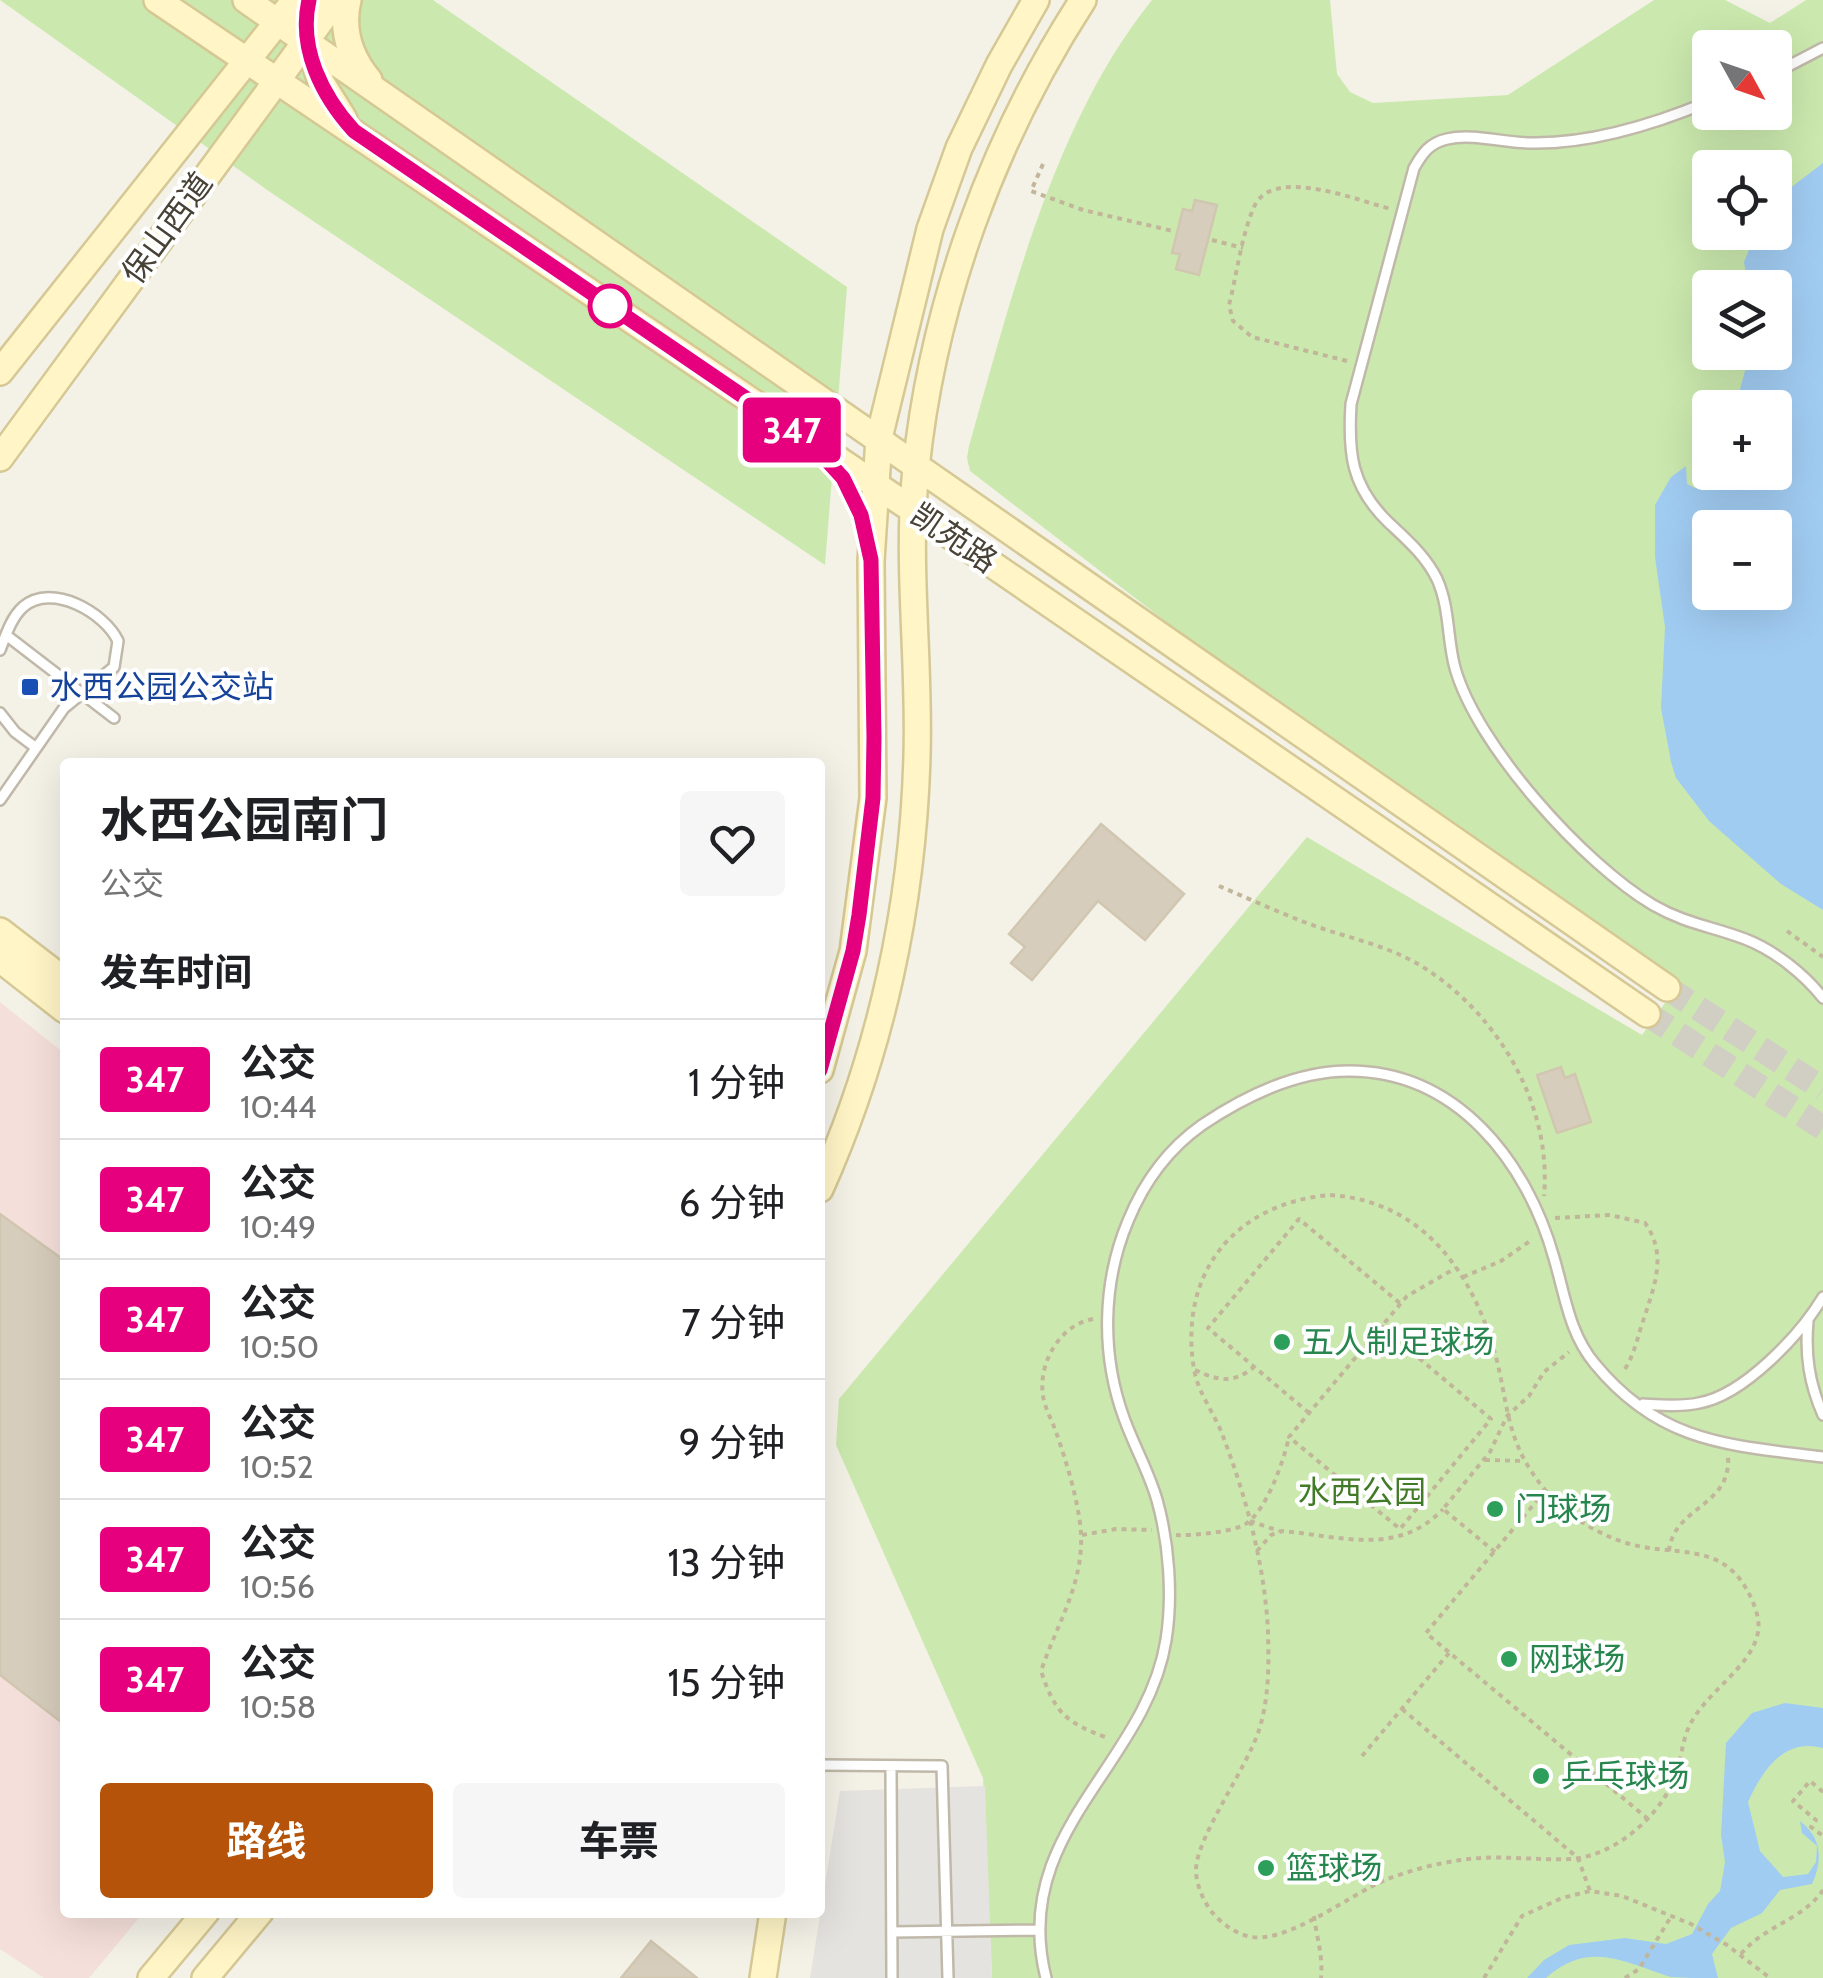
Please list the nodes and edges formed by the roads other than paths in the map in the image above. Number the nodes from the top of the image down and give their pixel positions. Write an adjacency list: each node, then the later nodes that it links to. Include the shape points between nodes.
1 (157, 0): 12 (main road, 凯苑路)
2 (246, 0): 9 (main road, 凯苑路)
3 (295, 0): 9 (main road, 保山西道)
4 (310, 0): 10 (main road)
5 (336, 0): 10 (main road, 保山西道)
6 (348, 0): 15 (main road, via 349,45)
7 (1036, 0): 20 (main road, via 959,148 930,229)
8 (1082, 0): 23 (main road, via 1036,79 978,206 936,354)
9 (278, 21): 10 (main road, 凯苑路); 12 (main road, 保山西道)
10 (306, 40): 14 (main road, 保山西道); 15 (main road, 凯苑路); 17 (main road, via 327,94)
11 (1823, 48): 13 (lane)
12 (248, 62): 14 (main road, 凯苑路); 18 (main road, 保山西道)
13 (1792, 64)
14 (274, 81): 17 (main road, 凯苑路); 22 (main road, 保山西道)
15 (383, 95): 19 (main road, 凯苑路)
16 (1692, 107): 39 (lane, via 1576,139 1449,138 1424,150 1351,404 1348,444 1364,495 1438,581 1455,669 1492,742 1552,816 1631,890 1700,927 1750,937)
17 (354, 131): 21 (main road, 凯苑路)
18 (0, 372)
19 (818, 397): 20 (main road, 凯苑路); 24 (main road)
20 (879, 438): 23 (main road, 凯苑路); 24 (main road)
21 (810, 442): 24 (main road, 凯苑路); 26 (main road, via 857,501)
22 (0, 458)
23 (916, 464): 25 (main road); 38 (main road, 凯苑路)
24 (879, 482): 25 (main road, 凯苑路); 26 (main road); 27 (main road, via 905,530)
25 (913, 510): 27 (main road); 41 (main road, 凯苑路)
26 (871, 560): 42 (main road, via 873,798 853,951)
27 (911, 560): 43 (main road, via 917,755 904,902 868,1064)
28 (6, 636): 29 (lane); 30 (lane); 30 (lane, via 25,605 39,598 64,600 104,622 118,642 114,667)
29 (0, 650)
30 (81, 693): 32 (lane); 33 (lane)
31 (0, 713): 33 (lane)
32 (114, 718)
33 (35, 747): 34 (lane)
34 (0, 800)
35 (0, 931): 37 (main road)
36 (0, 960): 40 (main road)
37 (60, 977)
38 (1667, 988)
39 (1823, 998)
40 (60, 1006)
41 (1647, 1014)
42 (825, 1052)
43 (825, 1177)
44 (1823, 1297): 45 (lane)
45 (1808, 1321): 46 (lane, via 1713,1400); 47 (lane, via 1806,1360)
46 (1640, 1404): 48 (lane, via 1672,1426 1727,1446); 55 (lane, via 1581,1344 1531,1192 1503,1152 1434,1093 1376,1072 1317,1074 1254,1094 1172,1150 1122,1234 1107,1317 1115,1386 1164,1533 1166,1642 1156,1680 1054,1856)
47 (1823, 1415)
48 (1823, 1457)
49 (825, 1765): 50 (lane)
50 (891, 1766): 56 (lane, via 942,1766); 57 (lane)
51 (201, 1918): 58 (main road)
52 (255, 1918): 59 (main road)
53 (773, 1918): 60 (main road)
54 (785, 1918): 61 (main road)
55 (1039, 1930): 56 (lane); 64 (lane)
56 (947, 1931): 57 (lane); 63 (lane)
57 (892, 1932): 62 (lane)
58 (151, 1978)
59 (205, 1978)
60 (764, 1978)
61 (776, 1978)
62 (892, 1978)
63 (948, 1978)
64 (1046, 1978)

